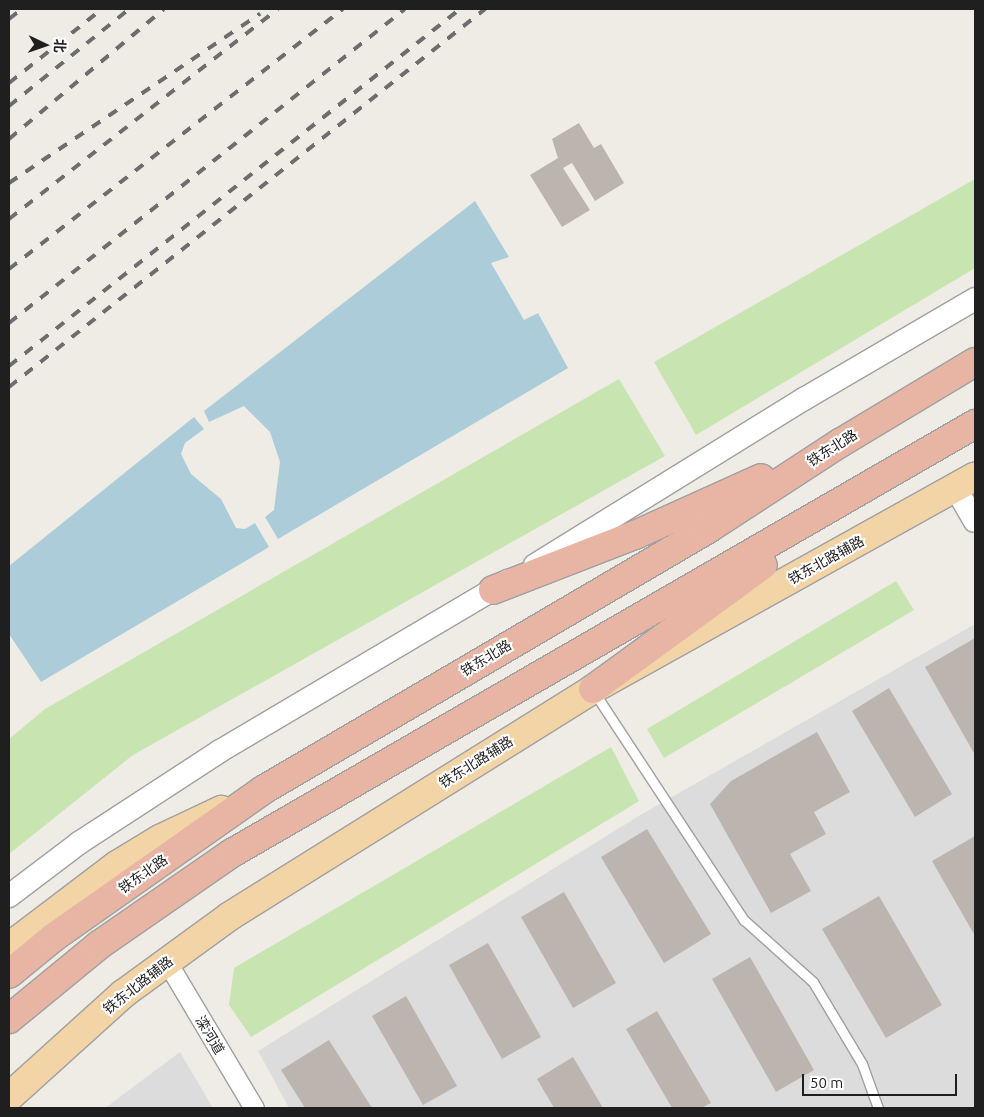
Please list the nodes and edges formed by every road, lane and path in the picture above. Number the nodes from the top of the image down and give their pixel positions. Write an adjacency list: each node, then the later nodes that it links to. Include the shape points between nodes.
1 (975, 299): 8 (street, via 804,399)
2 (975, 362): 4 (highway, 铁东北路)
3 (975, 424): 6 (highway)
4 (840, 443): 8 (highway, via 634,535); 10 (highway, 铁东北路, via 708,529)
5 (965, 482): 7 (street); 9 (main road, 铁东北路辅路)
6 (870, 486): 9 (highway); 15 (highway, via 232,853 99,945)
7 (975, 521)
8 (493, 590): 11 (street, via 212,756 79,843)
9 (593, 690): 13 (main road, 铁东北路辅路, via 238,910); 18 (lane, via 744,920 813,982 862,1064)
10 (263, 790): 12 (main road, via 160,839 81,892); 14 (highway, 铁东北路, via 62,932)
11 (9, 896)
12 (9, 947)
13 (166, 962): 16 (main road, 铁东北路辅路, via 123,994); 17 (street, 滦河道)
14 (9, 974)
15 (9, 1019)
16 (9, 1097)
17 (254, 1108)
18 (878, 1108)

